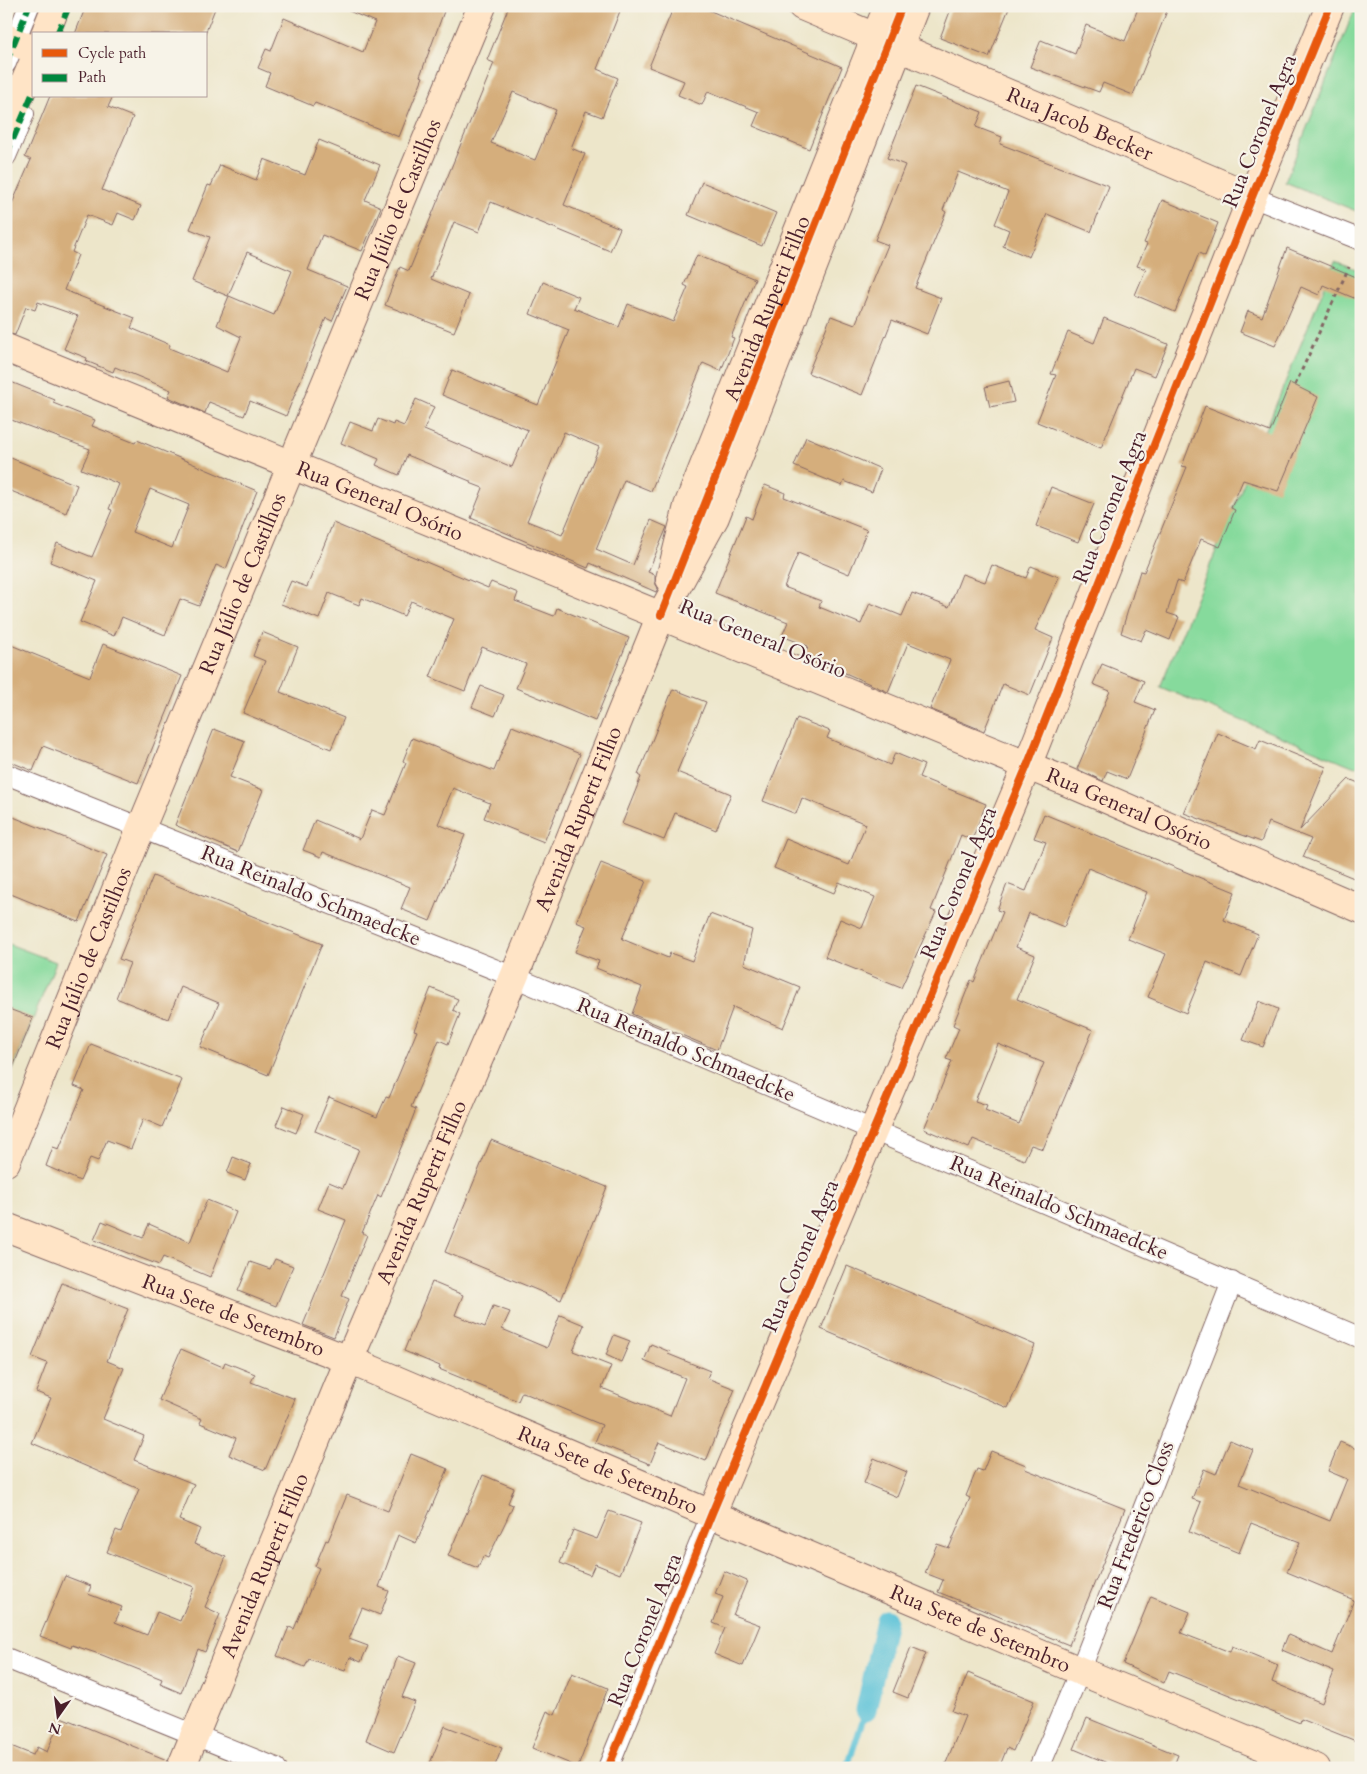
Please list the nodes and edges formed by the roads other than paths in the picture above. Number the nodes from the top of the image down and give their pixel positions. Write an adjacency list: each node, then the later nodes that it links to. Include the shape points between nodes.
1 (29, 6): 12 (street)
2 (56, 6): 9 (street)
3 (69, 6): 10 (street)
4 (482, 6): 19 (street, Rua Júlio de Castilhos)
5 (802, 6): 11 (street, Rua Jacob Becker)
6 (888, 6): 11 (street, Avenida Ruperti Filho)
7 (916, 6): 11 (street, Avenida Ruperti Filho)
8 (1330, 6): 16 (street, Rua Coronel Agra)
9 (46, 32)
10 (58, 32)
11 (887, 42): 16 (street, Rua Jacob Becker); 20 (street, Avenida Ruperti Filho, via 688,506)
12 (19, 51): 14 (street)
13 (32, 95): 15 (street)
14 (6, 127)
15 (6, 156)
16 (1252, 197): 17 (street, Rua Jacob Becker); 21 (street, Rua Coronel Agra)
17 (1361, 240)
18 (6, 348): 19 (street, Rua General Osório)
19 (292, 464): 20 (street, Rua General Osório); 23 (street, Rua Júlio de Castilhos)
20 (661, 616): 21 (street, Rua General Osório); 25 (street, Avenida Ruperti Filho)
21 (1027, 766): 24 (street, Rua General Osório); 26 (street, Rua Coronel Agra)
22 (6, 774): 23 (street, Rua Reinaldo Schmaedcke)
23 (141, 828): 25 (street, Rua Reinaldo Schmaedcke); 27 (street, Rua Júlio de Castilhos)
24 (1361, 909)
25 (514, 977): 26 (street, Rua Reinaldo Schmaedcke); 31 (street, Avenida Ruperti Filho)
26 (873, 1130): 29 (street, Rua Reinaldo Schmaedcke); 32 (street, Rua Coronel Agra)
27 (6, 1162)
28 (6, 1227): 31 (street, Rua Sete de Setembro)
29 (1232, 1282): 30 (street, Rua Reinaldo Schmaedcke); 34 (street, Rua Frederico Closs)
30 (1361, 1338)
31 (349, 1360): 32 (street, Rua Sete de Setembro); 35 (street, Avenida Ruperti Filho)
32 (712, 1513): 34 (street, Rua Sete de Setembro); 38 (street, Rua Coronel Agra)
33 (6, 1658): 35 (street)
34 (1080, 1671): 39 (street, Rua Frederico Closs); 40 (street, Rua Sete de Setembro)
35 (194, 1736): 36 (street, Avenida Ruperti Filho); 37 (street)
36 (181, 1768)
37 (276, 1768)
38 (608, 1768)
39 (1039, 1768)
40 (1316, 1768)

